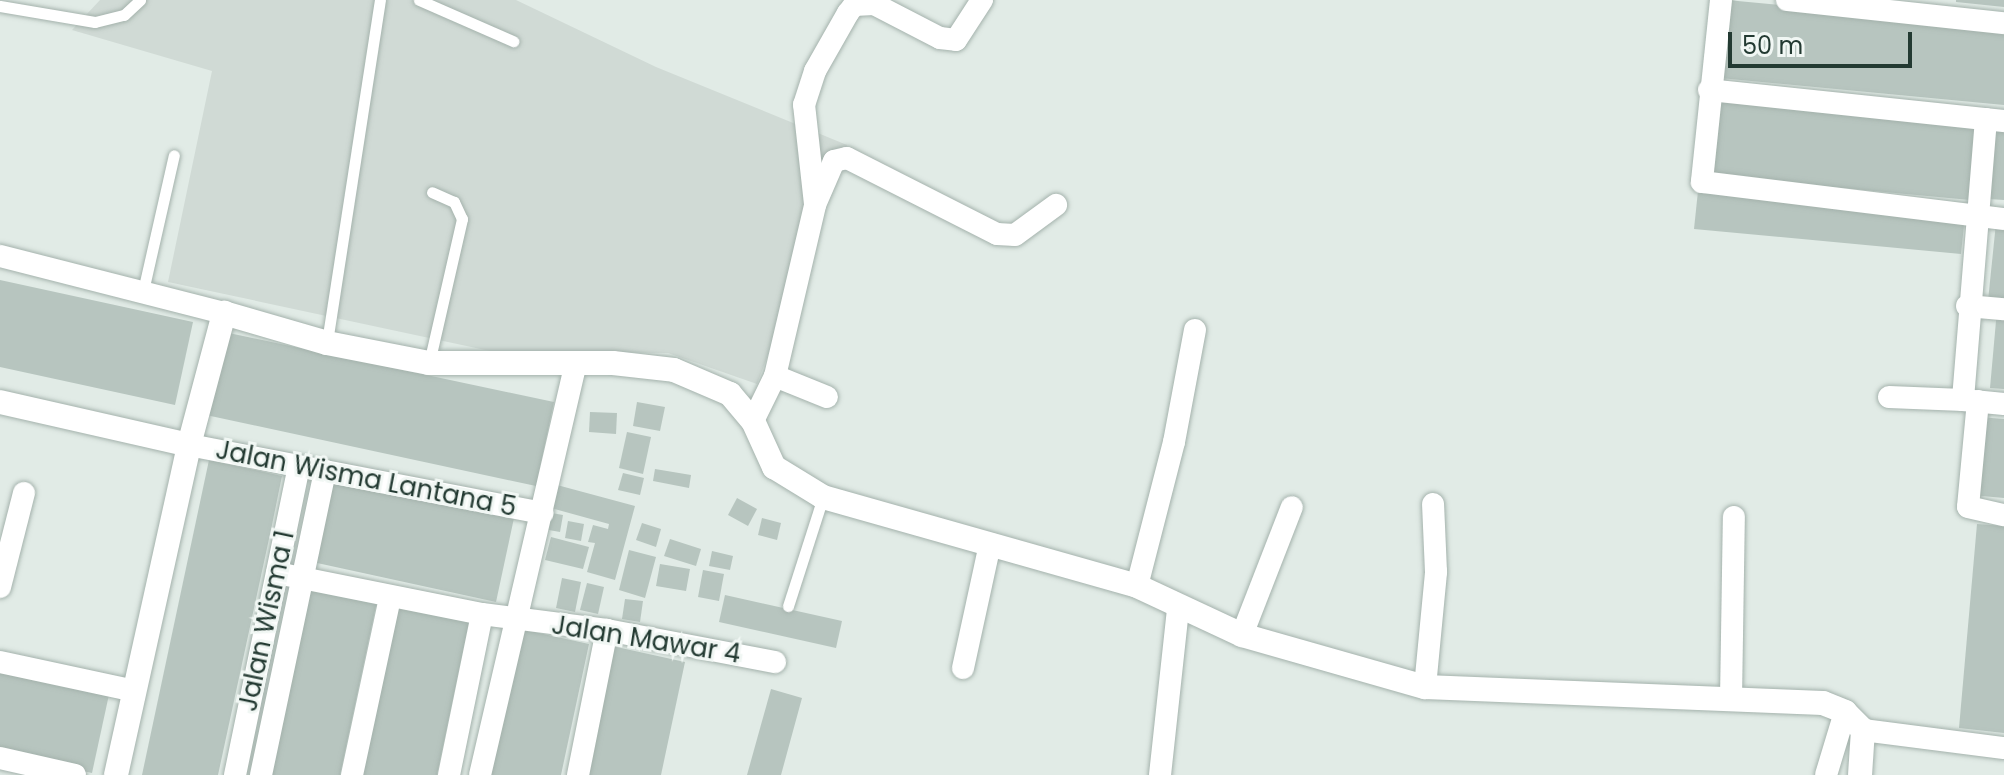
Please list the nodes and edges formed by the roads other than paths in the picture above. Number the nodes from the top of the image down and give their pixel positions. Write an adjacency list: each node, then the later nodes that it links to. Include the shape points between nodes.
1 (140, 0): 7 (lane, via 124,15 95,22)
2 (380, 0): 24 (lane)
3 (419, 0): 9 (lane)
4 (982, 0): 14 (street, via 956,40 940,38 874,4 854,5 815,71 804,105)
5 (1721, 0): 10 (street)
6 (1797, 0): 8 (street)
7 (0, 6)
8 (2004, 23)
9 (513, 41)
10 (1709, 90): 11 (street); 16 (street, via 1699,173 1706,184)
11 (1995, 120): 16 (street)
12 (174, 155): 19 (lane)
13 (432, 192): 25 (lane, via 458,206 462,219)
14 (815, 205): 15 (street, via 831,166 843,158 997,234 1015,235); 27 (street)
15 (1056, 205)
16 (1979, 216): 17 (street); 20 (street)
17 (2004, 219)
18 (0, 256): 19 (street)
19 (143, 291): 22 (street)
20 (1967, 306): 21 (street); 30 (street)
21 (2004, 309)
22 (224, 313): 24 (street); 34 (street)
23 (1195, 330): 48 (street, via 1174,442)
24 (327, 343): 25 (street)
25 (429, 363): 26 (street)
26 (576, 363): 33 (street, via 641,365 692,376 730,394); 41 (street)
27 (775, 376): 28 (street); 33 (street)
28 (827, 397)
29 (1889, 397): 30 (street)
30 (1970, 401): 32 (street); 42 (street, via 1968,507)
31 (0, 402): 34 (street)
32 (2004, 404)
33 (753, 421): 38 (street, via 774,467)
34 (189, 445): 35 (street, Jalan Wisma Lantana 5); 61 (street)
35 (299, 467): 36 (street, Jalan Wisma Lantana 5); 46 (street, Jalan Wisma 1)
36 (325, 471): 41 (street, Jalan Wisma Lantana 5); 47 (street)
37 (24, 493): 45 (street)
38 (823, 497): 44 (street); 51 (lane)
39 (1433, 504): 60 (street, via 1436,572)
40 (1292, 507): 56 (street)
41 (543, 513): 54 (street)
42 (2004, 515)
43 (1734, 517): 62 (street)
44 (990, 544): 48 (street); 59 (street)
45 (3, 558): 49 (street)
46 (277, 573): 47 (street, Jalan Mawar 4); 69 (street, Jalan Wisma 1)
47 (304, 579): 50 (street, Jalan Mawar 4); 70 (street)
48 (1137, 586): 52 (street)
49 (0, 587)
50 (390, 597): 53 (street, Jalan Mawar 4); 71 (street)
51 (788, 606)
52 (1178, 609): 56 (street); 75 (street)
53 (482, 614): 54 (street, Jalan Mawar 4); 72 (street)
54 (516, 620): 55 (street, Jalan Mawar 4); 73 (street)
55 (607, 630): 58 (street, Jalan Mawar 4); 74 (street)
56 (1242, 635): 60 (street)
57 (0, 662): 61 (street)
58 (775, 662)
59 (963, 668)
60 (1425, 687): 62 (street)
61 (135, 691): 68 (street)
62 (1731, 699): 63 (street, via 1823,703)
63 (1845, 712): 64 (street); 76 (street)
64 (1863, 730): 65 (street); 77 (street)
65 (2004, 748)
66 (10, 765): 67 (street)
67 (75, 775)
68 (116, 775)
69 (235, 775)
70 (261, 775)
71 (352, 775)
72 (449, 775)
73 (480, 775)
74 (578, 775)
75 (1160, 775)
76 (1826, 775)
77 (1860, 775)

